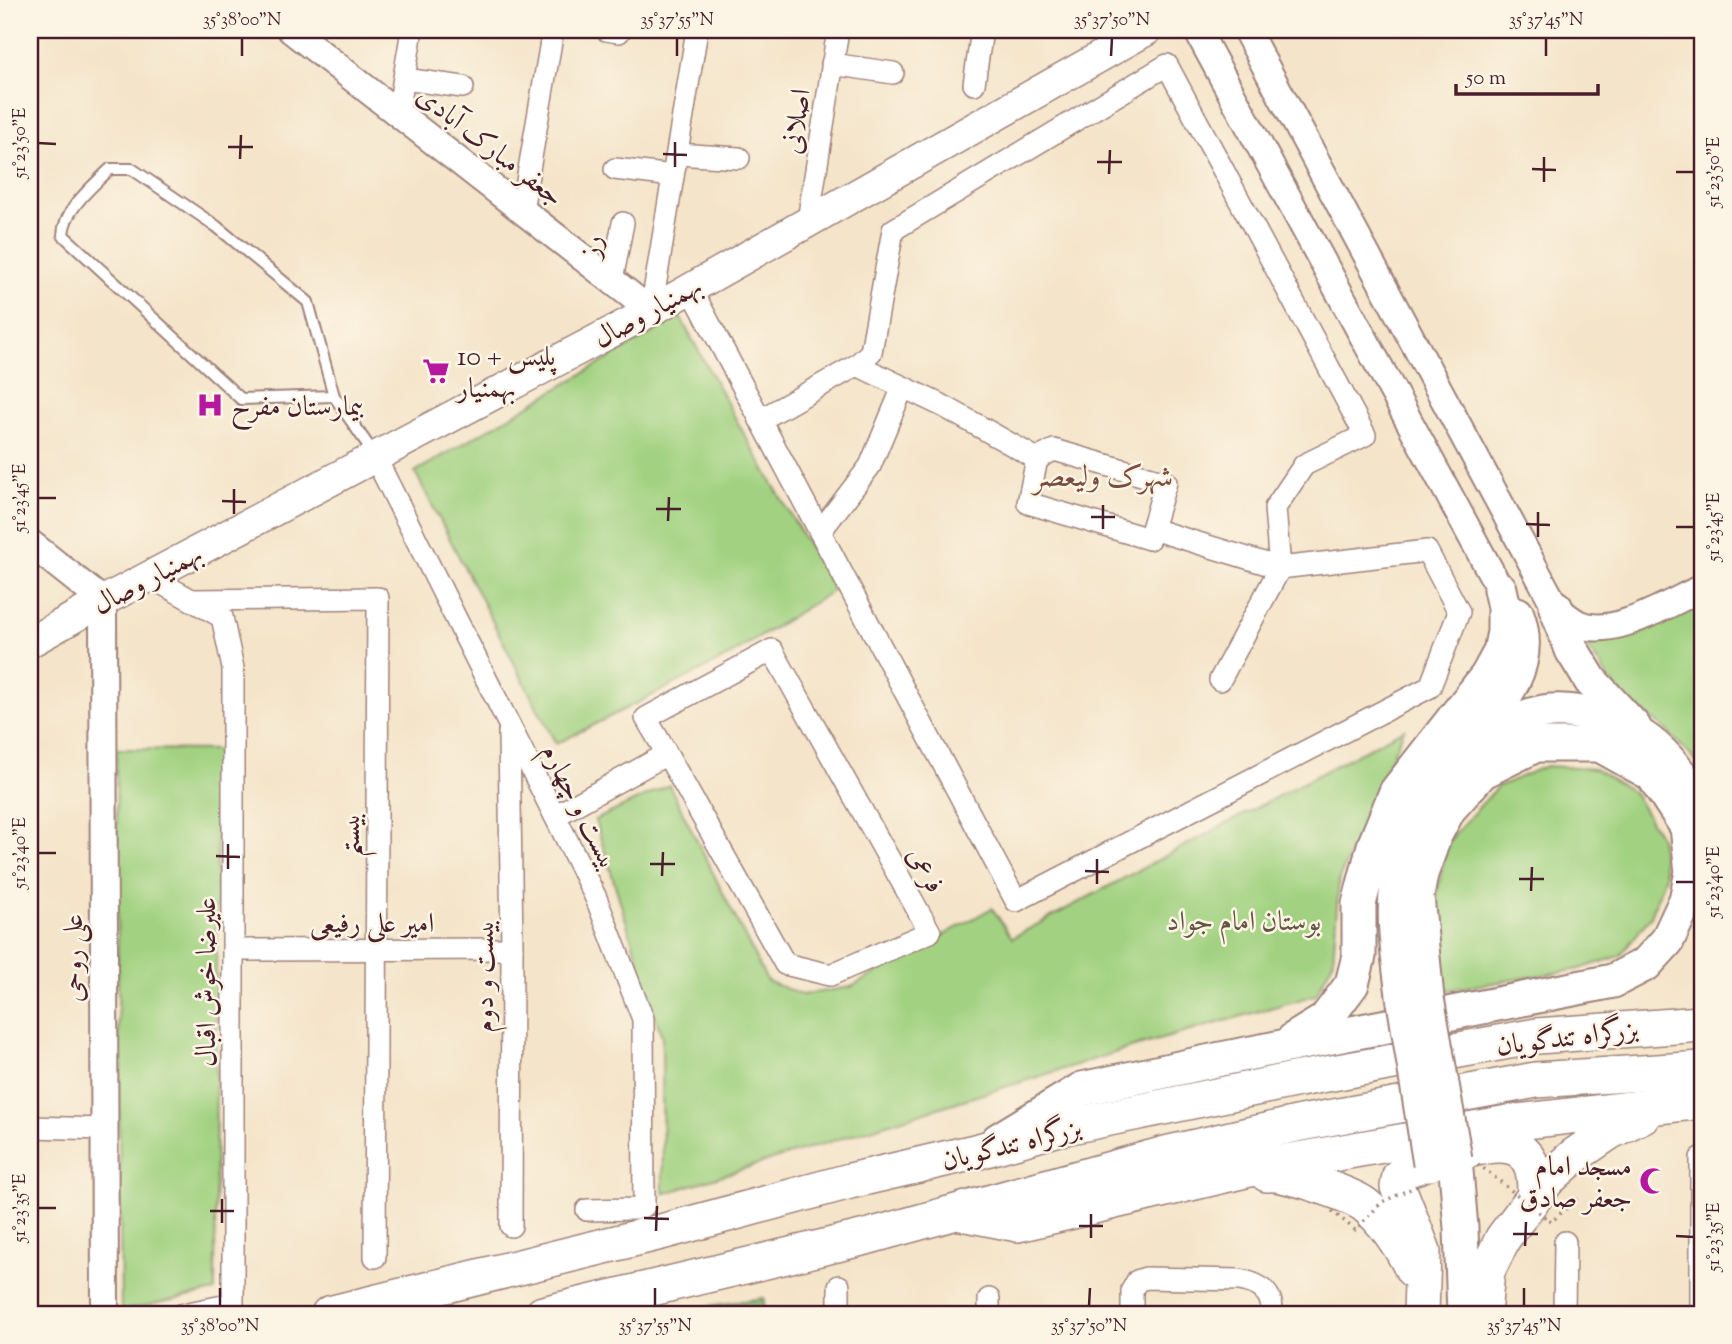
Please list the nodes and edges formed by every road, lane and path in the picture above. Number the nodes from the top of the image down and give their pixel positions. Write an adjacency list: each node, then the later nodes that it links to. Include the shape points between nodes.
1 (291, 30): 15 (street, جعفر مبارک آبادی)
2 (412, 30): 12 (street)
3 (552, 30): 20 (street)
4 (696, 30): 16 (street)
5 (838, 30): 10 (street, اصلانی)
6 (982, 30): 13 (street)
7 (1147, 30): 21 (main road, بهمنیار وصال)
8 (1197, 30): 25 (street)
9 (1246, 30): 23 (street)
10 (832, 64): 11 (street); 21 (street, اصلانی)
11 (893, 73)
12 (404, 79): 14 (street); 15 (street)
13 (975, 84)
14 (463, 87)
15 (398, 113): 20 (street, جعفر مبارک آبادی)
16 (677, 154): 17 (street); 19 (street)
17 (739, 158)
18 (615, 169): 19 (street)
19 (673, 176): 27 (street)
20 (522, 209): 24 (street, جعفر مبارک آبادی)
21 (808, 221): 26 (main road, بهمنیار وصال)
22 (623, 223): 24 (street, رز)
23 (1373, 266): 25 (street); 43 (street)
24 (612, 280): 27 (street, جعفر مبارک آبادی)
25 (1336, 286): 40 (street)
26 (690, 287): 27 (main road, بهمنیار وصال); 31 (street)
27 (651, 311): 32 (main road, بهمنیار وصال)
28 (857, 365): 29 (street); 31 (street); 37 (street, via 871,352 893,230 1167,65 1365,435 1304,465 1275,508)
29 (903, 387): 33 (street); 35 (street, via 870,466)
30 (334, 396): 30 (lane, via 308,302 216,226 132,169 110,169 81,199 64,225 63,235 241,399); 32 (lane)
31 (760, 420): 35 (street)
32 (375, 457): 38 (main road, بهمنیار وصال); 46 (street, بیست و چهارم)
33 (1037, 459): 34 (street, via 1028,503 1149,539); 34 (street, via 1054,450 1166,482)
34 (1152, 529): 37 (street)
35 (820, 531): 37 (street, via 1016,901 1430,687 1459,612 1427,551)
36 (30, 543): 42 (street)
37 (1280, 568): 45 (street)
38 (150, 577): 41 (street, علیرضا خوش اقبال); 42 (main road, بهمنیار وصال)
39 (1702, 587): 43 (street, via 1627,622 1604,626 1579,624)
40 (1500, 589): 49 (main road, via 1513,602 1522,628 1523,657 1512,686); 59 (main road, via 1504,607 1500,652 1487,676 1396,792 1374,846 1359,904 1359,956 1352,984 1325,1020)
41 (192, 600): 53 (street, علیرضا خوش اقبال, via 222,617 233,668); 54 (street, بیستم, via 378,598)
42 (103, 601): 44 (main road, بهمنیار وصال); 63 (street, علی روحی)
43 (1556, 608): 47 (main road, via 1572,650 1591,681)
44 (30, 642)
45 (1220, 680)
46 (509, 725): 51 (street, بیست و چهارم); 52 (street, بیست و دوم)
47 (1650, 744): 49 (main road, via 1616,724 1578,713 1549,711 1507,724); 50 (main road, via 1672,763)
48 (667, 754): 48 (street, فرعی, via 646,718 772,650 930,932 830,975 785,964); 51 (street)
49 (1445, 772): 56 (main road, via 1429,792 1410,835 1394,898)
50 (1702, 803)
51 (555, 816): 70 (street, بیست و چهارم, via 596,898 643,1018 644,1206)
52 (512, 949): 54 (street, امیر علی رفیعی); 73 (street, بیست و دوم)
53 (233, 950): 54 (street, امیر علی رفیعی); 79 (street, علیرضا خوش اقبال, via 233,1304)
54 (377, 950): 75 (street, بیستم)
55 (1701, 957): 57 (path)
56 (1415, 1000): 59 (main road, via 1421,874 1449,809 1482,772 1536,745 1600,745 1652,774 1687,827 1692,872 1686,900 1667,941 1646,964 1613,981); 66 (main road, bridge)
57 (1702, 1011)
58 (1702, 1024): 64 (highway, بزرگراه تندگویان, via 1524,1038 1070,1126)
59 (1280, 1047): 64 (main road, via 1082,1089)
60 (1702, 1069): 72 (highway, بزرگراه تندگویان, via 1536,1080 1314,1121 1165,1154)
61 (1696, 1102): 67 (highway, via 1508,1123); 68 (highway, via 1648,1112 1609,1132 1574,1156)
62 (30, 1127): 63 (street)
63 (104, 1129): 78 (street, علی روحی)
64 (979, 1151): 80 (highway, بزرگراه تندگویان)
65 (1701, 1158): 89 (street)
66 (1446, 1166): 69 (path, bridge, via 1551,1222); 71 (path, bridge, via 1382,1202 1355,1230); 85 (main road); 86 (main road, via 1461,1228)
67 (1201, 1181): 72 (highway, via 1018,1224); 84 (highway, via 1273,1174 1299,1178 1363,1204 1400,1243 1415,1274)
68 (1535, 1196): 84 (highway, via 1534,1172 1524,1153 1505,1145 1481,1147 1408,1168 1399,1176 1398,1187 1423,1251); 87 (highway, via 1503,1238 1487,1271)
69 (1579, 1197)
70 (587, 1210)
71 (1332, 1211)
72 (956, 1212): 81 (highway, بزرگراه تندگویان)
73 (511, 1227)
74 (1565, 1242): 88 (street)
75 (375, 1257)
76 (839, 1286): 82 (street)
77 (1272, 1309): 83 (street, via 1268,1293 1254,1283 1146,1278 1137,1281 1132,1290)
78 (105, 1314)
79 (183, 1314)
80 (329, 1314)
81 (543, 1314)
82 (839, 1314)
83 (1132, 1314)
84 (1419, 1314)
85 (1443, 1314)
86 (1464, 1314)
87 (1483, 1314)
88 (1564, 1314)
89 (1701, 1314)

